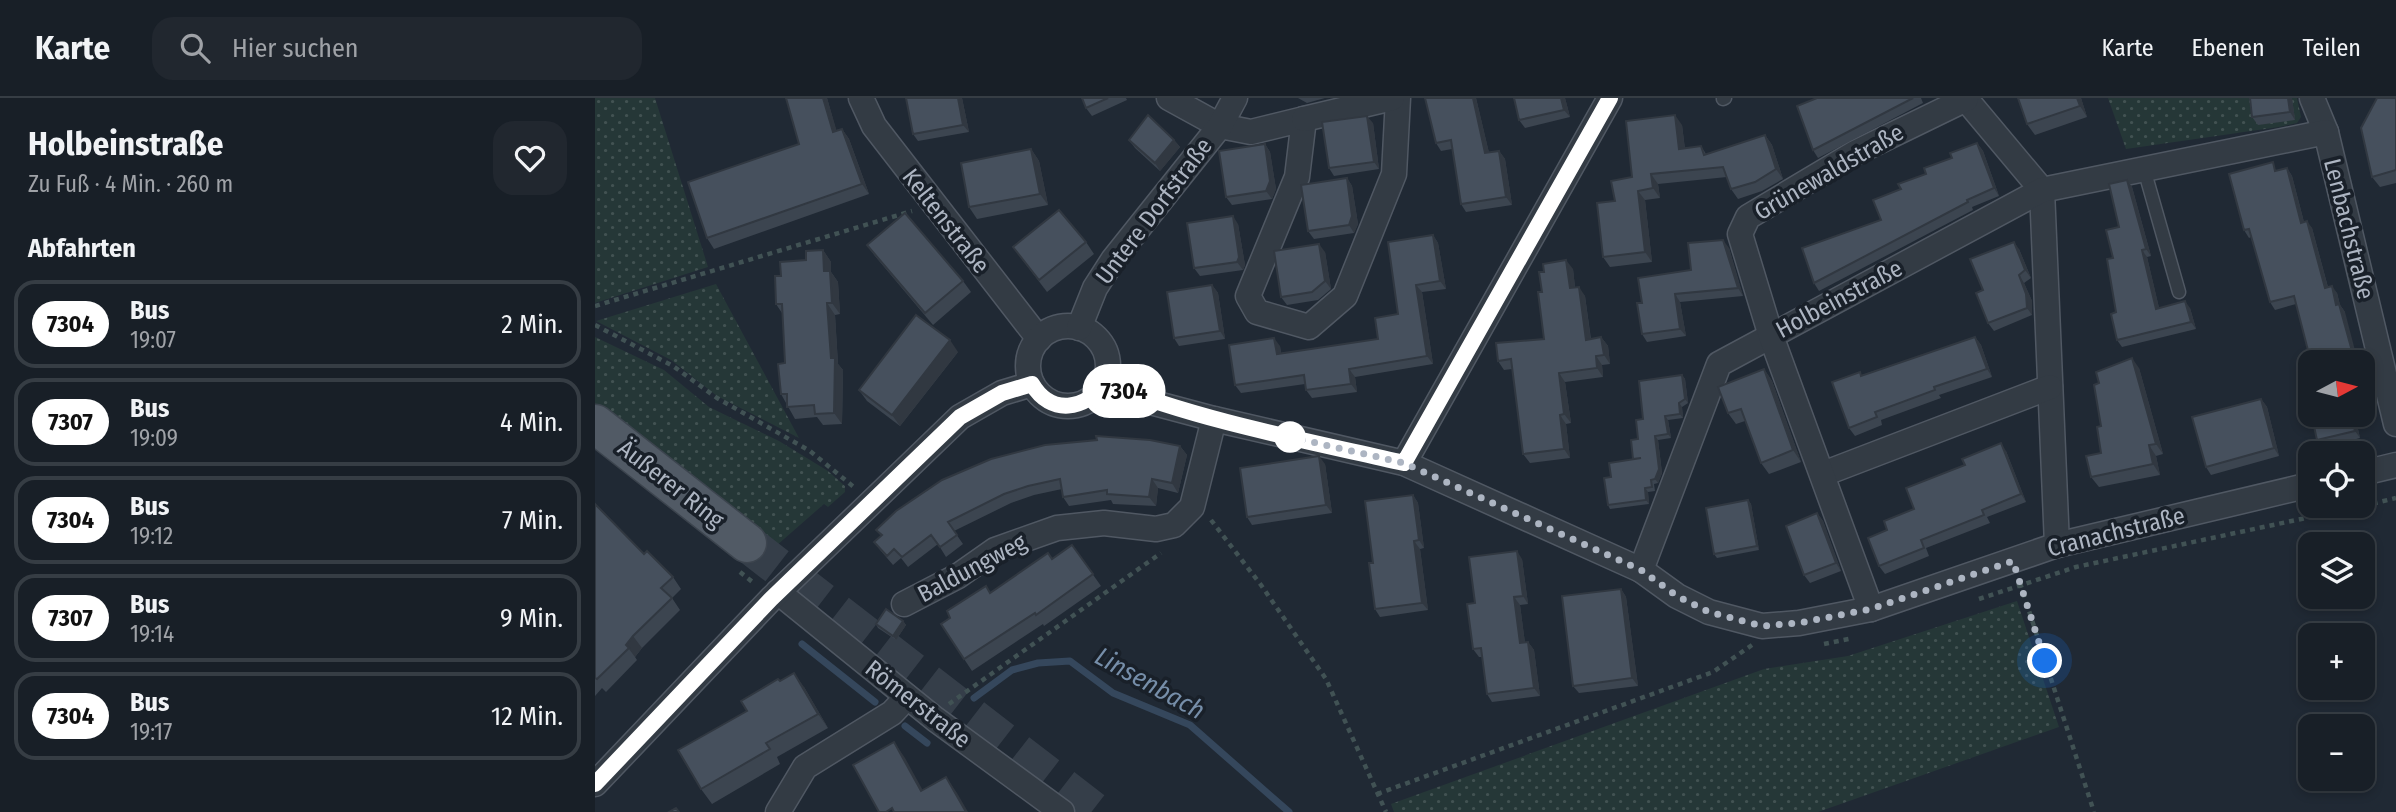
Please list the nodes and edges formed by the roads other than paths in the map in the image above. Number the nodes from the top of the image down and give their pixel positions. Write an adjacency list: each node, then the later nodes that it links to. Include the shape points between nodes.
1 (862, 98): 17 (street, Keltenstraße, via 874,126)
2 (1169, 98): 10 (street)
3 (1235, 98): 10 (street, Untere Dorfstraße)
4 (1392, 98): 9 (street)
5 (1398, 98): 9 (street, via 1394,174 1346,296 1309,327 1257,312 1248,296 1297,177)
6 (1610, 98): 25 (street)
7 (1966, 98): 13 (street, Grünewaldstraße); 16 (street, Grünewaldstraße, via 1855,153 1748,217 1739,234)
8 (2312, 98): 11 (street)
9 (1304, 119): 10 (street, via 1251,132)
10 (1220, 126): 15 (street, Untere Dorfstraße, via 1113,261 1095,288)
11 (2326, 132): 12 (street, Lenbachstraße); 18 (street, Lenbachstraße)
12 (2144, 169): 13 (street, Lenbachstraße); 14 (lane)
13 (2042, 190): 16 (street, Holbeinstraße); 21 (street)
14 (2179, 292)
15 (1079, 328): 17 (street, via 1059,327); 19 (street, via 1103,347 1108,368)
16 (1771, 336): 28 (street, Grünewaldstraße); 32 (street, Holbeinstraße, via 1719,363)
17 (1039, 339): 20 (street, via 1030,355)
18 (2387, 350): 24 (street, Lenbachstraße)
19 (1105, 383): 20 (street, via 1087,402 1065,407 1044,399); 22 (street, via 1154,403)
20 (1032, 384): 33 (street, via 1002,393 960,417)
21 (2050, 387): 28 (street); 31 (street)
22 (1214, 419): 25 (street); 34 (street, Baldungweg, via 1192,507 1174,525 1156,529 1104,523 1057,528 995,550)
23 (595, 424): 30 (main road, Äußerer Ring)
24 (2396, 424)
25 (1404, 463): 32 (street)
26 (2396, 465): 27 (street)
27 (2375, 470)
28 (1823, 474): 35 (street, Grünewaldstraße)
29 (2298, 488): 31 (street, Cranachstraße)
30 (747, 543)
31 (2057, 545): 35 (street, Cranachstraße)
32 (1641, 570): 35 (street, Cranachstraße, via 1677,596 1762,637 1799,623)
33 (778, 592): 36 (street, Römerstraße); 37 (street)
34 (904, 604)
35 (1871, 609)
36 (907, 697): 38 (street, via 892,713 805,767); 39 (street, Römerstraße)
37 (595, 784)
38 (778, 812)
39 (1062, 812)

